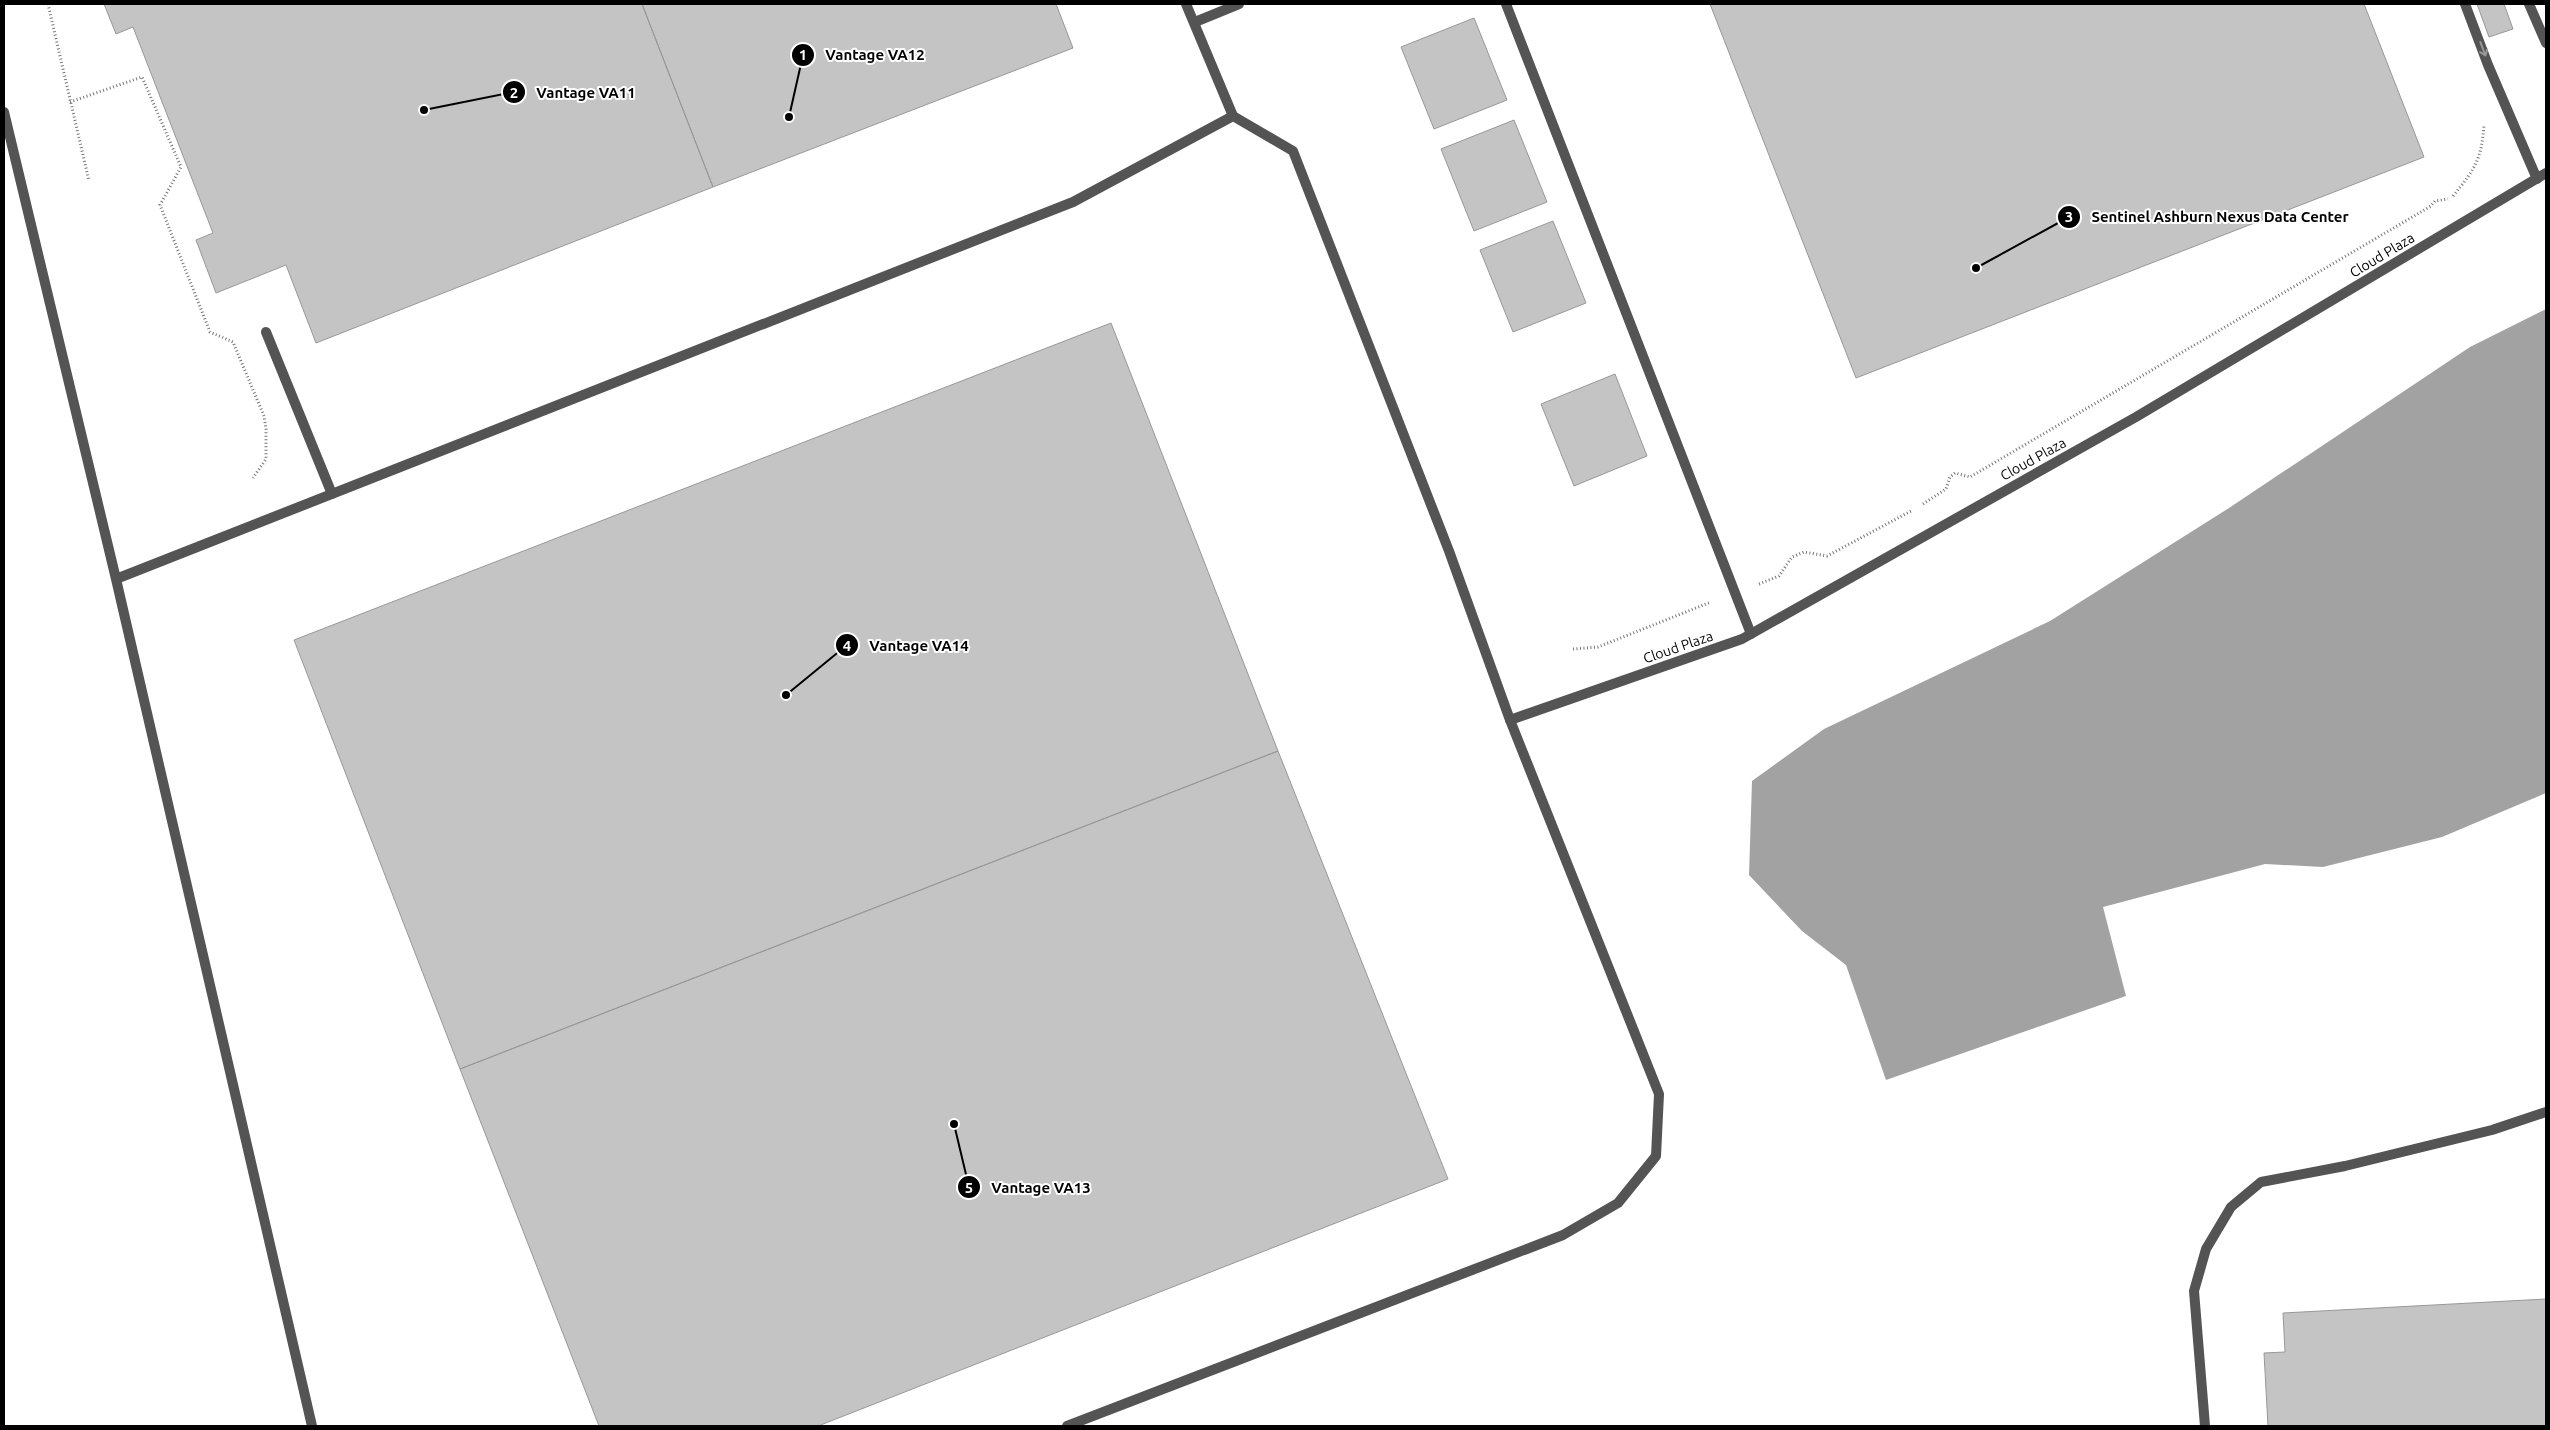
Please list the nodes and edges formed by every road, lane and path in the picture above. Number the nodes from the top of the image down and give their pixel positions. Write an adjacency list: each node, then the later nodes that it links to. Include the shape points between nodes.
1 (48, 4): 9 (path)
2 (1186, 4): 7 (street)
3 (1239, 4): 7 (street)
4 (1506, 4): 22 (street)
5 (2465, 4): 14 (street, one-way to 14)
6 (2529, 4): 8 (street)
7 (1195, 22): 11 (street)
8 (2546, 43)
9 (70, 102): 15 (path); 17 (path, via 142,77 181,167 160,205 210,332 233,342 264,416 266,458)
10 (4, 112): 21 (street)
11 (1233, 116): 18 (street, via 1073,202); 25 (street, via 1293,151 1449,551)
12 (2484, 119): 19 (path, via 2482,145 2474,170 2451,199 2435,201 1970,477 1955,473 1946,489)
13 (2546, 174): 14 (street, Cloud Plaza)
14 (2537, 179): 23 (street, Cloud Plaza, via 2136,417)
15 (89, 181)
16 (266, 332): 18 (street)
17 (253, 478)
18 (332, 494): 21 (street)
19 (1922, 505)
20 (1913, 510): 22 (path, via 1826,556 1804,552 1792,557 1779,576)
21 (116, 579): 27 (street)
22 (1735, 593): 23 (street); 24 (path, via 1598,647)
23 (1751, 634): 25 (street, Cloud Plaza)
24 (1573, 649)
25 (1510, 720): 28 (street, via 1659,1094 1656,1156 1618,1203 1563,1235)
26 (2546, 1112): 29 (street, via 2492,1130 2346,1166 2261,1182 2231,1207 2206,1249 2194,1291)
27 (312, 1426)
28 (1067, 1426)
29 (2205, 1426)

